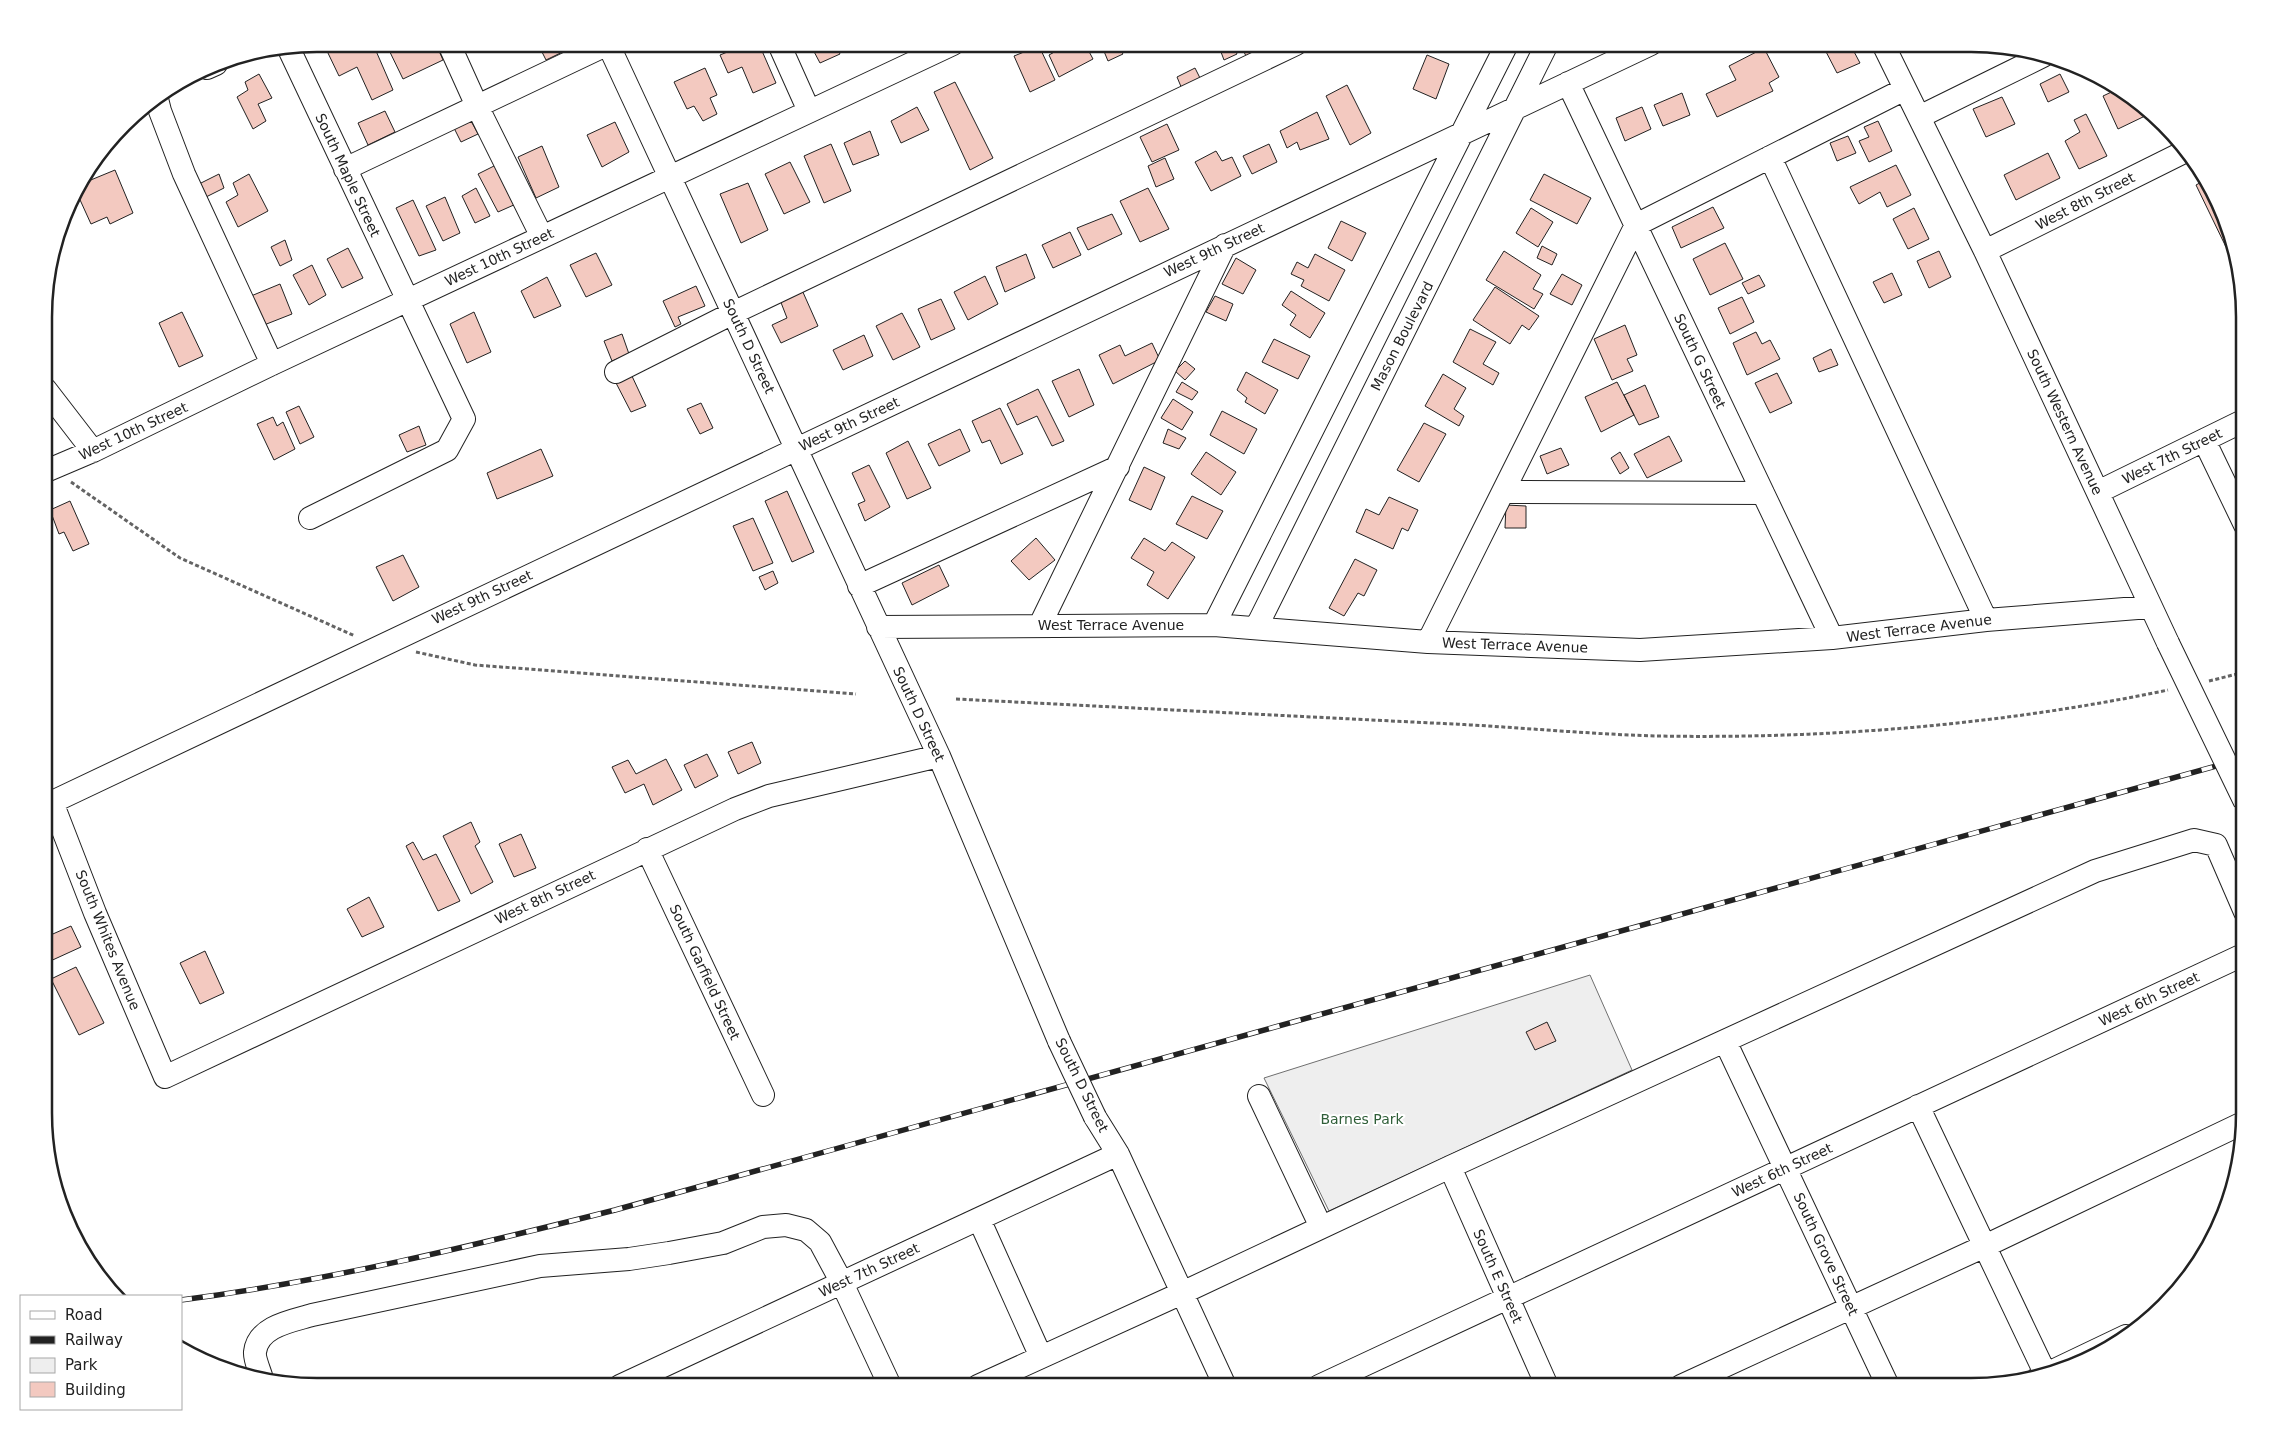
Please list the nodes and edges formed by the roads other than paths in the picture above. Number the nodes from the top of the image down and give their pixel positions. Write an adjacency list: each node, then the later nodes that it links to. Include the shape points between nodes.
1 (453, 52): 16 (street)
2 (591, 52): 16 (street)
3 (612, 52): 24 (street, South D Street)
4 (783, 52): 18 (street)
5 (935, 52): 18 (street, West 10th Street)
6 (1279, 52): 30 (street)
7 (1503, 52): 20 (street)
8 (1543, 52): 17 (street, Mason Boulevard)
9 (1634, 52): 13 (street, West 9th Street)
10 (1887, 52): 14 (street, South Western Avenue)
11 (291, 54): 23 (street, South Maple Street)
12 (2034, 61): 19 (street)
13 (1568, 83): 17 (street, West 9th Street); 25 (street, South G Street)
14 (1905, 89): 19 (street, South Western Avenue); 22 (street)
15 (159, 105): 31 (street, via 184,174)
16 (477, 106): 23 (street); 26 (street)
17 (1516, 107): 20 (street, West 9th Street); 51 (street, Mason Boulevard)
18 (809, 111): 24 (street, West 10th Street)
19 (1918, 117): 28 (street, South Western Avenue)
20 (1462, 133): 27 (street, West 9th Street); 49 (street)
21 (2180, 154): 28 (street, West 8th Street)
22 (1770, 157): 25 (street); 47 (street)
23 (345, 169): 29 (street, South Maple Street)
24 (669, 177): 26 (street, West 10th Street); 30 (street, South D Street)
25 (1636, 225): 40 (street); 42 (street, South G Street)
26 (542, 237): 29 (street, West 10th Street)
27 (1225, 245): 36 (street, West 9th Street); 38 (street)
28 (1984, 251): 41 (street, South Western Avenue)
29 (408, 300): 31 (street, West 10th Street); 44 (street, South Maple Street, via 464,419 447,450)
30 (733, 313): 32 (street); 36 (street, South D Street)
31 (272, 364): 37 (street, West 10th Street)
32 (616, 372)
33 (52, 398): 37 (street)
34 (2236, 424): 35 (street, West 7th Street)
35 (2204, 440): 41 (street, West 7th Street); 43 (street)
36 (797, 449): 45 (street, South D Street); 56 (street, West 9th Street)
37 (93, 451): 39 (street, West 10th Street)
38 (1118, 467): 45 (street); 48 (street)
39 (52, 468)
40 (1503, 492): 42 (street); 53 (street)
41 (2098, 492): 46 (street, South Western Avenue)
42 (1763, 493): 52 (street, South G Street)
43 (2236, 506)
44 (310, 518)
45 (859, 586): 50 (street, South D Street)
46 (2150, 606): 47 (street, West Terrace Avenue); 55 (street, South Western Avenue, bridge)
47 (1986, 620): 52 (street, West Terrace Avenue)
48 (1040, 625): 49 (street, West Terrace Avenue); 50 (street, West Terrace Avenue)
49 (1214, 625): 51 (street, West Terrace Avenue)
50 (878, 627): 54 (street, South D Street)
51 (1256, 628): 53 (street, West Terrace Avenue)
52 (1832, 638): 53 (street, West Terrace Avenue, via 1640,650)
53 (1428, 642)
54 (939, 756): 58 (street, West 8th Street, via 769,796); 67 (street, South D Street, bridge, via 1059,1041 1095,1117)
55 (2236, 783)
56 (52, 802)
57 (52, 810): 62 (street, South Whites Avenue)
58 (647, 849): 62 (street, West 8th Street); 63 (street, South Garfield Street)
59 (2236, 892): 61 (street, via 2216,846 2194,840 2095,871)
60 (2236, 958): 65 (street, West 6th Street)
61 (1725, 1041): 68 (street); 69 (street, South Grove Street)
62 (165, 1077)
63 (763, 1095)
64 (1259, 1096): 71 (street)
65 (1918, 1106): 69 (street, West 6th Street); 72 (street)
66 (2236, 1126): 72 (street)
67 (1118, 1154): 70 (street, West 7th Street); 74 (street, South D Street)
68 (1450, 1167): 71 (street); 75 (street, South E Street)
69 (1785, 1169): 75 (street, West 6th Street); 76 (street, South Grove Street)
70 (979, 1219): 73 (street, West 7th Street); 77 (street)
71 (1322, 1227): 74 (street)
72 (1985, 1246): 76 (street); 78 (street)
73 (842, 1282): 79 (street, via 820,1242 806,1230 786,1226 763,1227 723,1242 629,1259 540,1266 279,1325 262,1336 255,1352); 80 (street, West 7th Street); 81 (street)
74 (1182, 1293): 77 (street); 83 (street, South D Street)
75 (1507, 1298): 84 (street, West 6th Street); 85 (street, South E Street)
76 (1851, 1308): 86 (street); 87 (street, South Grove Street)
77 (1041, 1357): 82 (street)
78 (2039, 1368)
79 (260, 1371)
80 (637, 1378)
81 (886, 1378)
82 (995, 1378)
83 (1220, 1378)
84 (1336, 1378)
85 (1543, 1378)
86 (1698, 1378)
87 (1884, 1378)

